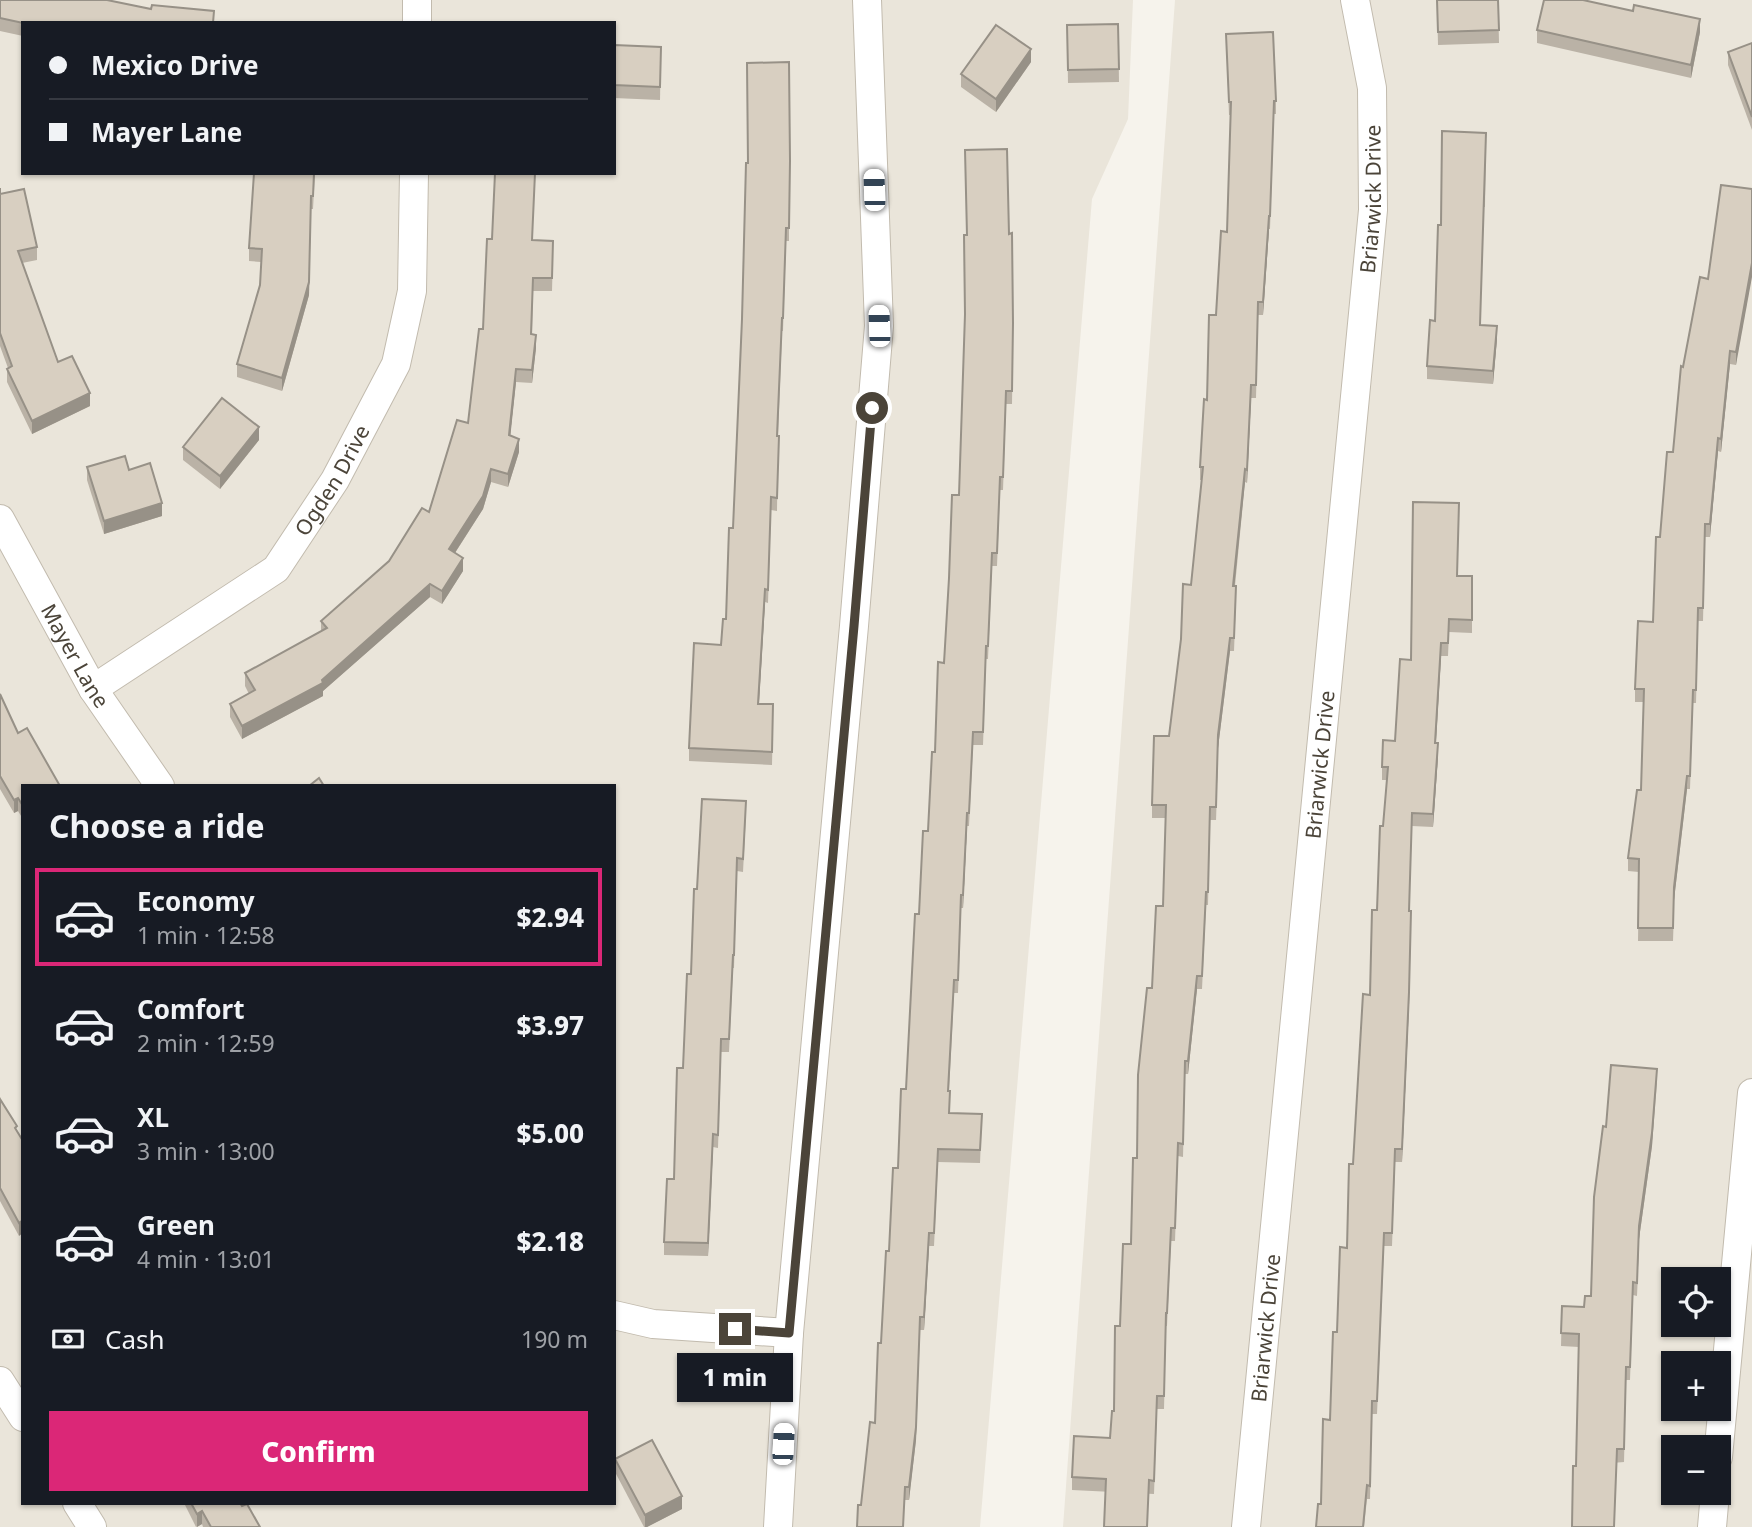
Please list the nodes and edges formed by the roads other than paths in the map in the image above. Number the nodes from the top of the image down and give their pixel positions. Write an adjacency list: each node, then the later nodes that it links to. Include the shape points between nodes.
1 (417, 0): 4 (street)
2 (867, 0): 11 (street, via 879,326)
3 (1355, 0): 19 (street, Briarwick Drive, via 1372,88 1373,210)
4 (416, 21)
5 (414, 175): 7 (street, Ogden Drive, via 412,291 396,364 335,480 276,569)
6 (0, 519): 7 (street, Mayer Lane)
7 (93, 689): 8 (street, Mayer Lane)
8 (159, 784)
9 (1752, 1093): 14 (street)
10 (616, 1315): 11 (street, via 653,1324)
11 (789, 1333): 18 (street)
12 (0, 1381): 13 (street)
13 (21, 1414)
14 (1720, 1435)
15 (78, 1505): 17 (street)
16 (1714, 1505): 20 (street)
17 (92, 1527)
18 (778, 1527)
19 (1246, 1527)
20 (1712, 1527)

